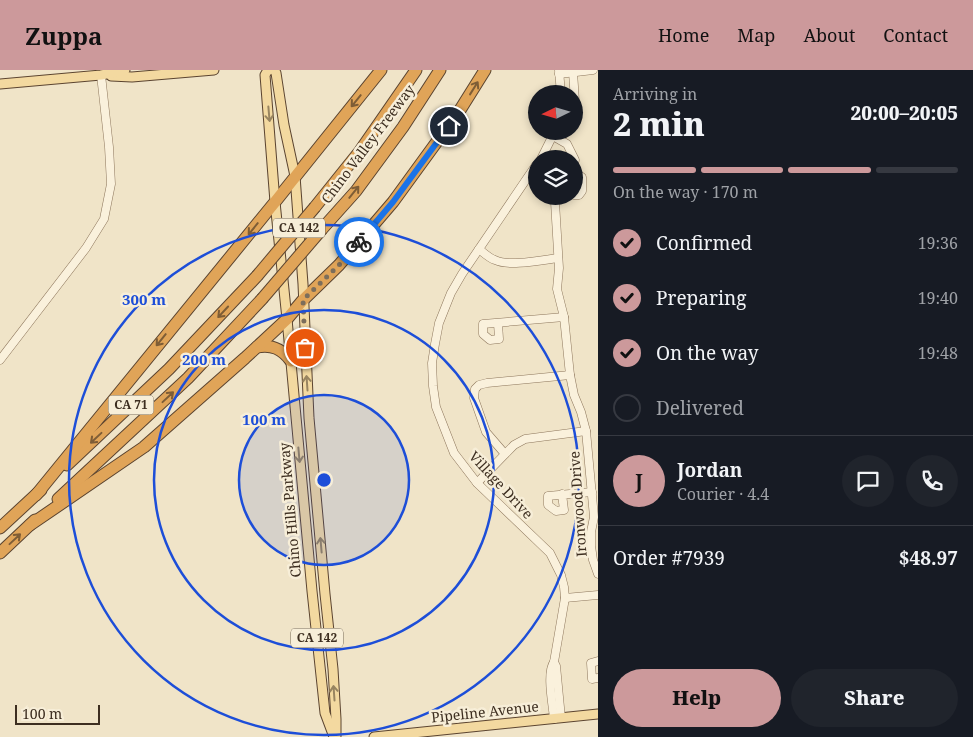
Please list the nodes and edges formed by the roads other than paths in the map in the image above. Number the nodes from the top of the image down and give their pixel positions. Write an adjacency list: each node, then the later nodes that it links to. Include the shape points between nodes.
1 (125, 70): 12 (main road)
2 (214, 70): 12 (main road, via 132,77)
3 (268, 70): 20 (main road, Chino Hills Parkway, one-way to 20, via 265,75)
4 (274, 70): 18 (main road, Chino Hills Parkway)
5 (381, 70): 18 (highway, one-way to 18)
6 (416, 70): 37 (highway, Chino Valley Freeway / CA 71, one-way to 37, bridge, via 360,152 257,276 169,369)
7 (440, 70): 38 (highway, Chino Valley Freeway / CA 71, one-way to 7, bridge, via 188,378 262,299 362,183)
8 (485, 70): 24 (highway, one-way to 8, via 339,265 393,202)
9 (593, 70): 11 (street)
10 (559, 72): 11 (street); 14 (street)
11 (573, 72): 15 (street)
12 (101, 75): 13 (main road); 29 (street, via 111,184 104,219 86,248)
13 (0, 84)
14 (560, 85)
15 (574, 85)
16 (562, 140): 17 (street)
17 (570, 150)
18 (295, 176): 20 (highway); 24 (main road, Chino Hills Parkway / CA 142)
19 (528, 177): 22 (street, Village Drive)
20 (275, 202): 26 (main road, Chino Hills Parkway / CA 142); 37 (highway, one-way to 37)
21 (555, 205): 23 (street, Ironwood Drive)
22 (479, 248): 23 (street, via 502,263); 34 (street, Village Drive, via 451,293 439,324 432,363 440,421 454,453)
23 (558, 258): 25 (street, Ironwood Drive, via 557,289)
24 (303, 300): 26 (highway); 48 (main road, Chino Hills Parkway / CA 142, one-way to 24, via 333,668 310,418)
25 (564, 316): 27 (street); 31 (street, Ironwood Drive)
26 (287, 319): 28 (highway); 30 (main road, Chino Hills Parkway / CA 142)
27 (498, 323)
28 (257, 347): 30 (highway, via 273,347); 38 (highway, via 144,447)
29 (0, 360)
30 (291, 361): 48 (main road, Chino Hills Parkway / CA 142, one-way to 48, via 325,713)
31 (570, 374): 32 (street, Ironwood Drive); 33 (street, via 487,383 475,389 474,398 486,432)
32 (586, 431): 33 (street, via 525,439); 35 (street, Ironwood Drive)
33 (505, 454): 34 (street)
34 (477, 483): 43 (street, Village Drive, via 550,553 562,575)
35 (592, 492): 36 (street); 41 (street, Ironwood Drive, via 591,546)
36 (562, 494)
37 (36, 495): 39 (highway, Chino Valley Freeway / CA 71)
38 (30, 525): 40 (highway, Chino Valley Freeway / CA 71, one-way to 38)
39 (0, 528)
40 (0, 553)
41 (598, 574)
42 (598, 595): 43 (street)
43 (565, 598): 47 (street, Village Drive, via 551,666)
44 (598, 661): 45 (street, via 591,662 592,679)
45 (598, 678)
46 (598, 714): 47 (main road, Pipeline Avenue)
47 (558, 718): 49 (main road, Pipeline Avenue)
48 (335, 737)
49 (374, 737)

